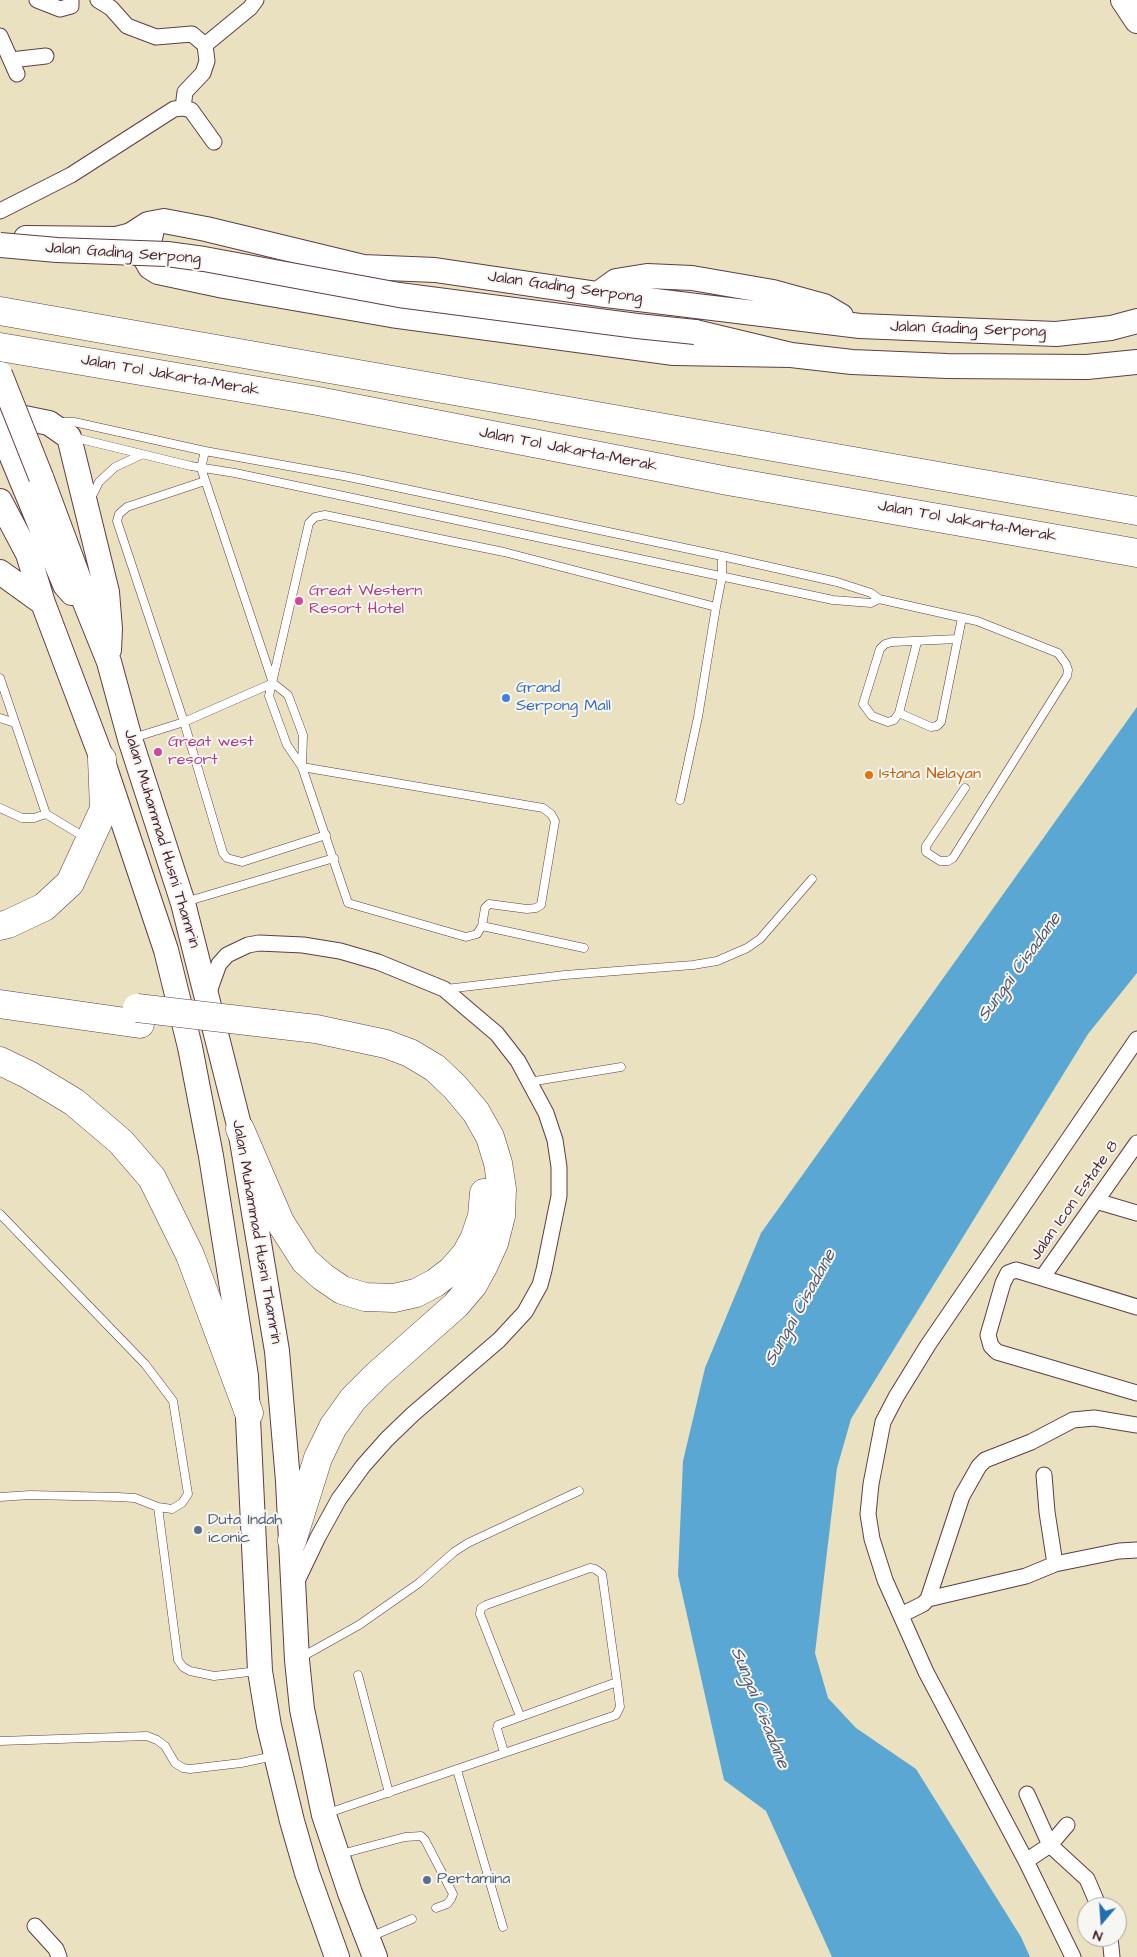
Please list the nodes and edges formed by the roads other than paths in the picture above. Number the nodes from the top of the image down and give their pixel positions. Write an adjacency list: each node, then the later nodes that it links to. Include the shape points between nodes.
1 (37, 0): 2 (street, via 60,9 71,6)
2 (71, 0)
3 (98, 0): 8 (street, via 128,26 156,37 192,34)
4 (256, 0): 8 (street)
5 (1123, 0): 6 (main road)
6 (1137, 21)
7 (0, 36): 9 (street, via 14,67)
8 (205, 45): 10 (street, via 207,61 203,73 185,92)
9 (46, 56)
10 (183, 108): 11 (street, via 191,110); 12 (street, via 174,109 71,175)
11 (214, 142)
12 (0, 211)
13 (206, 229): 14 (main road, Jalan Gading Serpong, via 164,221 148,224 131,235 116,239); 17 (main road, Jalan Gading Serpong, via 363,266 435,270 598,294 860,326 1056,334 1111,328); 19 (main road, via 156,230 149,236 145,258 150,267 158,272 224,286 401,316 674,353)
14 (0, 237)
15 (0, 245): 19 (main road, Jalan Gading Serpong, bridge, via 204,259 399,295 695,332)
16 (0, 311): 33 (highway)
17 (1137, 321)
18 (0, 347): 34 (highway, Jalan Tol Jakarta–Merak, via 318,401 728,481)
19 (791, 355): 20 (main road, Jalan Gading Serpong, via 852,362 947,366 1088,367)
20 (1137, 362)
21 (0, 374): 39 (main road, Jalan Muhammad Husni Thamrin, bridge, via 84,590)
22 (0, 413): 23 (main road)
23 (49, 423): 25 (main road); 26 (lane, via 74,422)
24 (0, 428): 39 (main road, via 65,585)
25 (69, 437): 27 (lane); 32 (main road)
26 (205, 451): 29 (lane); 35 (lane, via 349,477)
27 (141, 455): 29 (lane); 32 (lane, via 115,467 99,482)
28 (0, 461): 31 (main road, Jalan Muhammad Husni Thamrin)
29 (201, 468): 30 (lane); 37 (lane)
30 (205, 481): 47 (lane); 51 (lane, via 127,507 117,521)
31 (5, 501): 40 (main road, Jalan Muhammad Husni Thamrin, via 29,543 28,554)
32 (86, 508): 45 (main road, via 107,592)
33 (1137, 511)
34 (1137, 553)
35 (722, 556): 37 (lane); 38 (lane, via 837,582 871,593)
36 (0, 572): 40 (main road)
37 (722, 577): 38 (lane, via 833,600 871,603); 41 (lane)
38 (879, 599): 42 (lane)
39 (84, 600): 45 (main road, Jalan Muhammad Husni Thamrin)
40 (43, 603): 54 (main road, Jalan Muhammad Husni Thamrin)
41 (716, 607): 47 (lane, via 504,552 325,515 315,517 309,523); 57 (lane)
42 (962, 618): 43 (lane); 56 (lane, via 1058,653 1068,670 953,858 940,861 926,852 926,846)
43 (957, 639): 44 (lane); 49 (lane, via 941,722 930,727)
44 (917, 642): 49 (lane); 49 (lane, via 885,644 864,697 864,708 872,716 888,722)
45 (109, 662): 53 (main road, Jalan Muhammad Husni Thamrin)
46 (0, 678): 48 (lane)
47 (272, 683): 51 (lane); 55 (lane, via 269,696 287,745); 55 (lane, via 288,695 303,735)
48 (3, 694): 52 (lane)
49 (899, 713)
50 (0, 718): 52 (lane)
51 (184, 722): 53 (lane); 60 (lane, via 222,853 227,858 242,862)
52 (15, 723): 59 (lane)
53 (130, 739): 64 (main road, Jalan Muhammad Husni Thamrin)
54 (102, 759): 61 (highway, via 104,809); 86 (main road, Jalan Muhammad Husni Thamrin, via 166,950 190,1047 241,1336)
55 (302, 767): 60 (lane); 66 (lane, via 543,808 551,814 555,822 541,905 527,909 489,904 485,908)
56 (965, 788)
57 (680, 800)
58 (0, 808): 59 (lane, via 22,818)
59 (46, 814): 61 (lane)
60 (326, 835): 62 (lane)
61 (91, 840): 65 (highway, via 70,883 44,907)
62 (334, 858): 64 (lane); 66 (lane, via 348,903 466,938 477,934)
63 (812, 879): 69 (lane, via 760,939 717,961)
64 (183, 903): 70 (main road, Jalan Muhammad Husni Thamrin)
65 (0, 926)
66 (482, 926): 67 (lane)
67 (584, 948)
68 (0, 986): 72 (highway)
69 (444, 989): 70 (street, via 378,962 340,951 260,943 227,955 219,964); 77 (street, via 497,1034)
70 (207, 997): 78 (main road, Jalan Muhammad Husni Thamrin)
71 (0, 1004): 72 (highway)
72 (139, 1016): 73 (highway, bridge)
73 (275, 1032): 78 (highway, via 399,1066 416,1075 452,1108 466,1128 482,1170 482,1216 466,1254 452,1270 416,1293 394,1298 365,1297 342,1290 305,1261 289,1237); 92 (highway, via 316,1029 386,1044 410,1053 434,1068 476,1112 490,1137 502,1189 501,1216 494,1243 473,1285 456,1305 353,1399 333,1427 318,1458)
74 (1137, 1039): 97 (street, via 928,1345 883,1422 868,1514 885,1580)
75 (0, 1061): 86 (highway, via 74,1102 122,1142 152,1178 190,1255)
76 (621, 1067): 77 (lane)
77 (529, 1082): 95 (street, via 546,1113 560,1167 559,1196 540,1285 525,1312 510,1329 413,1414 363,1466 339,1499)
78 (240, 1129): 92 (main road, Jalan Muhammad Husni Thamrin, via 277,1351)
79 (1137, 1143): 80 (street, Jalan Icon Estate 8)
80 (1096, 1201): 81 (street); 83 (street, Jalan Icon Estate 8)
81 (1137, 1213)
82 (0, 1214): 91 (lane, via 145,1364 173,1402 188,1494 172,1509)
83 (1042, 1278): 84 (street); 85 (street, via 1016,1270 1008,1273 988,1335 990,1346 997,1352)
84 (1137, 1307)
85 (1137, 1393)
86 (249, 1414): 99 (main road, Jalan Muhammad Husni Thamrin)
87 (1137, 1425): 96 (street, via 1094,1418 1073,1420 985,1460 962,1496)
88 (1044, 1475): 94 (street)
89 (579, 1491): 98 (lane, via 468,1543 419,1583 359,1625)
90 (0, 1497): 91 (lane, via 118,1497 135,1498)
91 (158, 1506): 99 (lane, via 178,1660 190,1671 214,1676)
92 (292, 1541): 95 (main road, Jalan Muhammad Husni Thamrin)
93 (1137, 1550): 94 (street)
94 (1055, 1564): 96 (street, via 1026,1576)
95 (293, 1589): 98 (main road, Jalan Muhammad Husni Thamrin)
96 (928, 1599): 97 (street)
97 (901, 1615): 113 (street, via 926,1672)
98 (296, 1660): 109 (main road, Jalan Muhammad Husni Thamrin, via 302,1709)
99 (260, 1671): 105 (main road, Jalan Muhammad Husni Thamrin)
100 (358, 1675): 107 (lane)
101 (617, 1682): 102 (lane); 102 (lane, via 602,1574 590,1568 486,1605 480,1610); 104 (lane, via 620,1707 616,1715)
102 (520, 1716): 104 (lane, via 497,1726)
103 (0, 1742): 105 (lane, via 147,1736 165,1746 176,1763 190,1769)
104 (504, 1752): 106 (lane)
105 (276, 1756): 121 (main road, Jalan Muhammad Husni Thamrin, via 306,1873)
106 (457, 1770): 107 (lane); 118 (lane)
107 (389, 1793): 109 (lane)
108 (1027, 1794): 111 (street)
109 (324, 1815): 112 (main road, Jalan Muhammad Husni Thamrin)
110 (1067, 1825): 111 (street)
111 (1050, 1846): 113 (street); 114 (street, via 1088,1879)
112 (337, 1856): 115 (lane, via 405,1836 421,1836 453,1894 447,1904); 119 (main road, Jalan Muhammad Husni Thamrin)
113 (1026, 1861): 122 (street)
114 (1095, 1897)
115 (436, 1908)
116 (412, 1919): 119 (lane)
117 (34, 1926): 120 (street, via 56,1949)
118 (503, 1927)
119 (371, 1948)
120 (59, 1957)
121 (337, 1957)
122 (1073, 1957)

